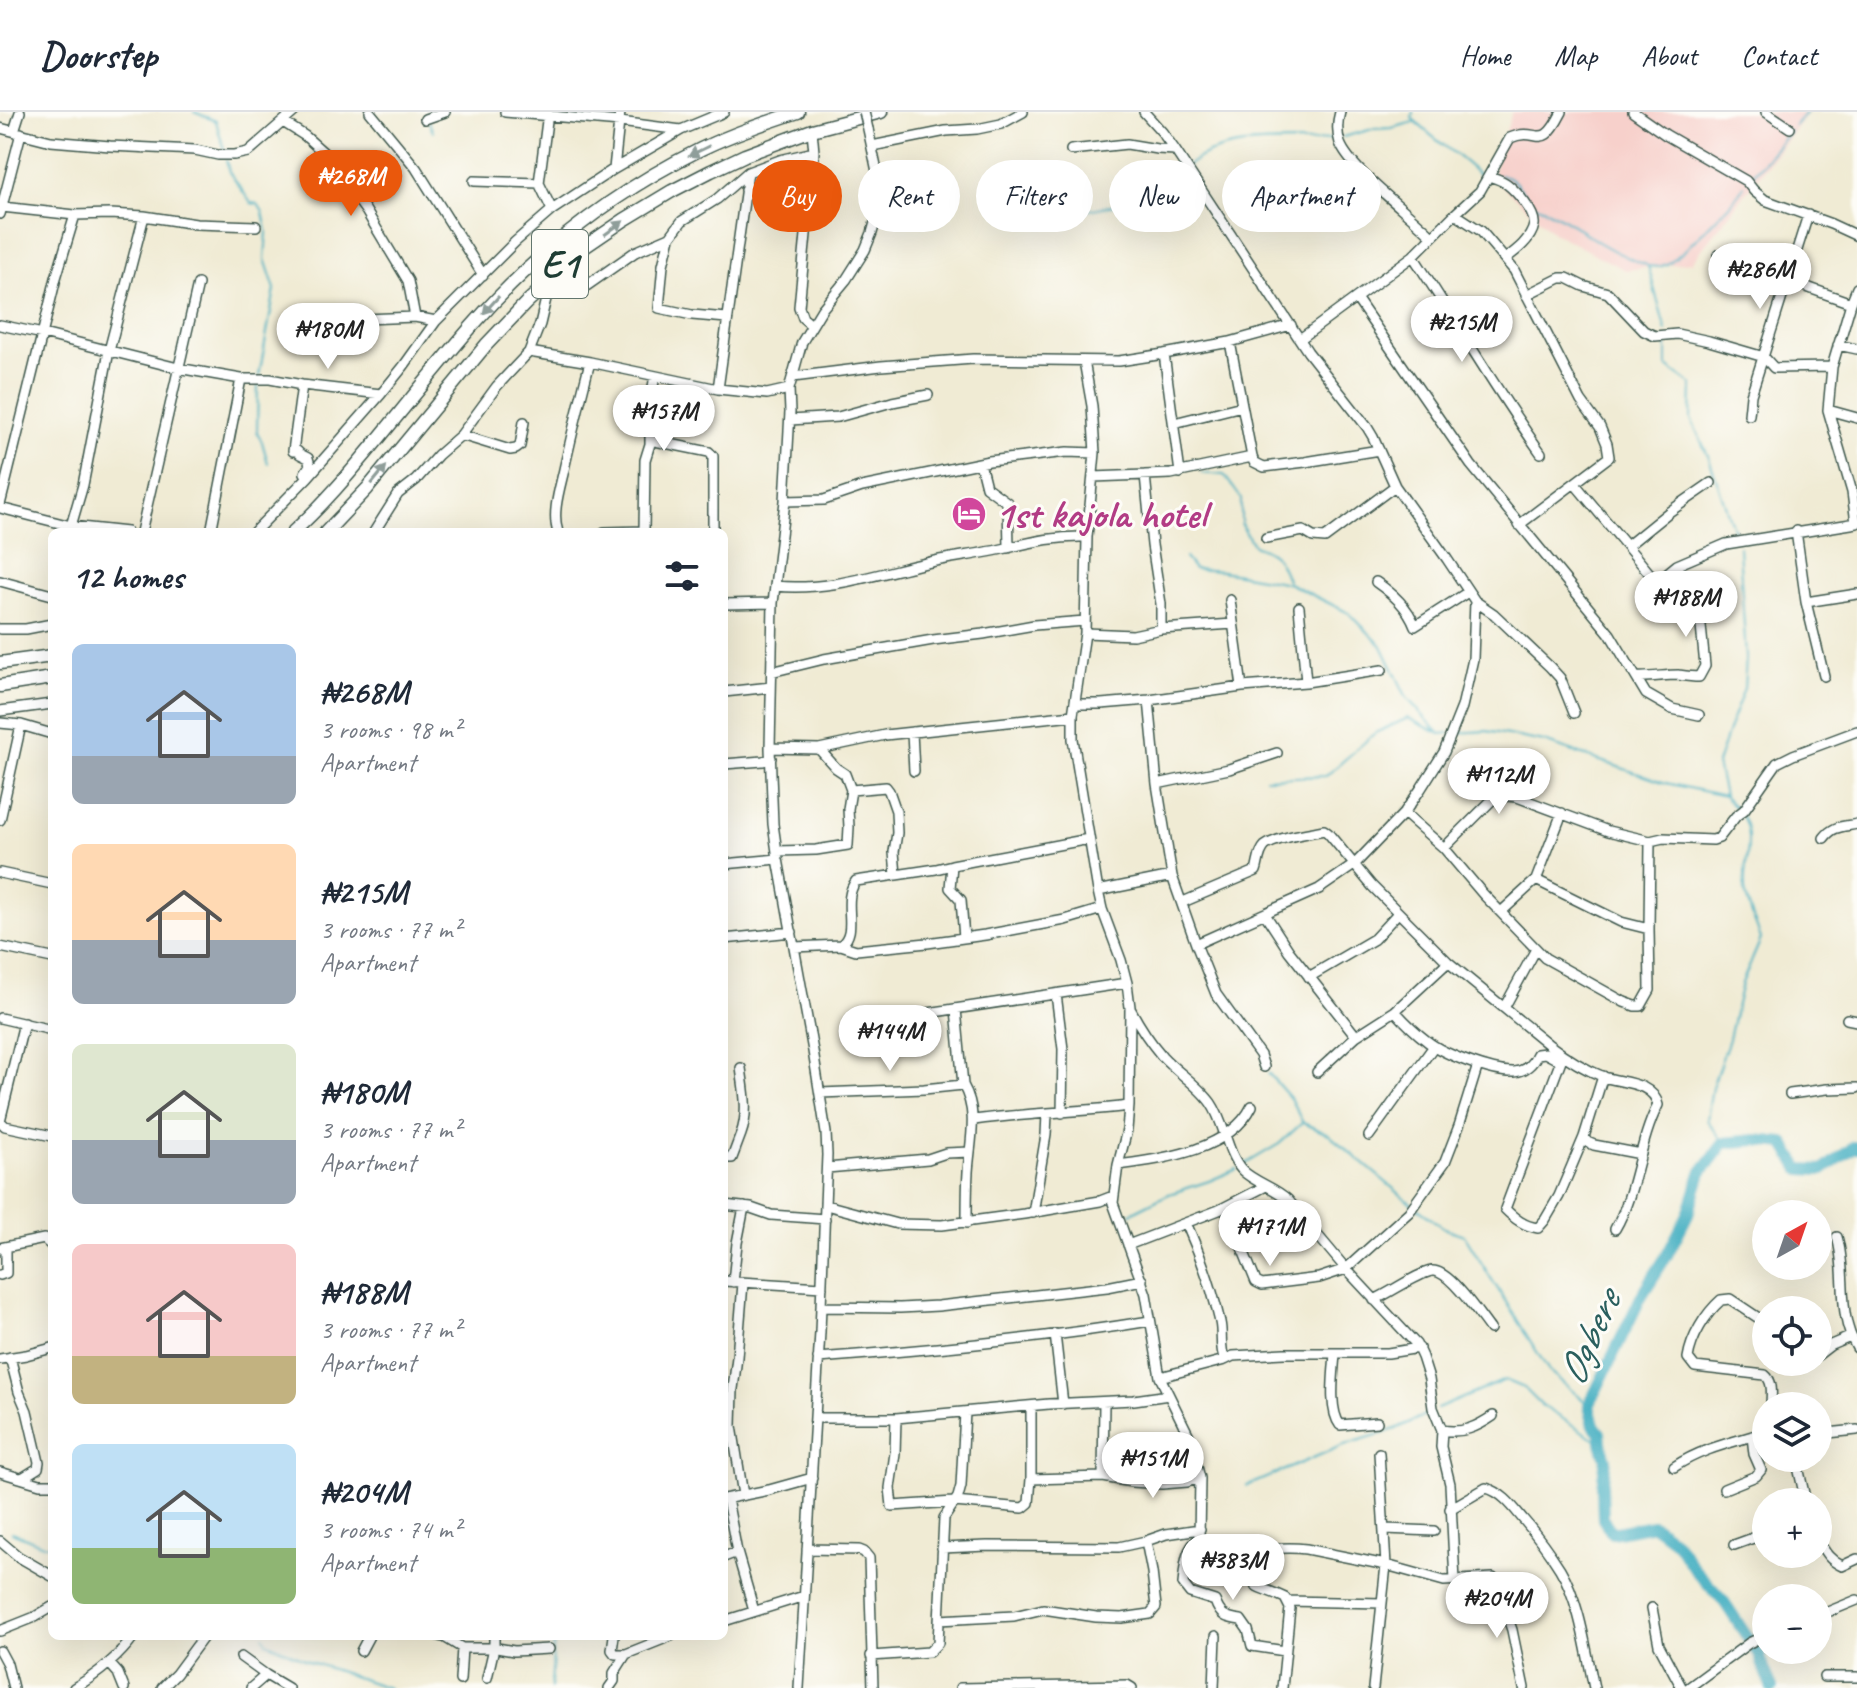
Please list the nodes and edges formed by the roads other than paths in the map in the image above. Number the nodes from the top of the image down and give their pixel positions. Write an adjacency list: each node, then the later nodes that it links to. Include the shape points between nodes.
1 (20, 112): 24 (street)
2 (294, 112): 19 (street)
3 (370, 112): 52 (street, via 416,168)
4 (445, 112): 18 (street)
5 (505, 112): 16 (street)
6 (724, 112): 22 (street)
7 (798, 112): 118 (highway, E1, one-way to 118, via 667,167 606,205 539,258 471,327)
8 (864, 112): 25 (street, bridge)
9 (881, 112): 23 (highway, E1)
10 (1023, 112): 25 (street, via 1001,124)
11 (1144, 112): 27 (street)
12 (1340, 112): 45 (street, via 1341,143 1356,165)
13 (1562, 112): 32 (street, via 1547,135 1510,138)
14 (1634, 112): 41 (street, via 1748,183 1765,200)
15 (1766, 112): 21 (street)
16 (548, 114): 17 (street); 34 (street)
17 (620, 117): 22 (street); 30 (street)
18 (425, 119)
19 (283, 122): 24 (street, via 248,152 234,155 51,141); 60 (street, via 323,152 366,211 408,281)
20 (0, 128): 24 (street)
21 (1790, 128)
22 (681, 130): 30 (street)
23 (812, 130): 28 (street); 51 (highway, E1, one-way to 23, via 672,191)
24 (17, 132): 37 (street)
25 (872, 146): 65 (street, via 879,197 872,233 846,280)
26 (1071, 150): 27 (street, via 1127,144)
27 (1175, 150): 66 (street)
28 (814, 152): 29 (street); 31 (street)
29 (813, 160)
30 (614, 169): 38 (street)
31 (748, 172): 36 (street); 47 (street, via 682,221)
32 (1489, 176): 39 (street); 50 (street, via 1506,183 1535,220 1520,248)
33 (474, 181): 34 (street)
34 (539, 183): 38 (street)
35 (752, 188): 36 (street)
36 (745, 190): 61 (street)
37 (1, 210): 40 (street)
38 (552, 210): 52 (street)
39 (1455, 214): 45 (street); 50 (street, via 1481,231)
40 (75, 215): 42 (street); 67 (street)
41 (1808, 215): 46 (street); 54 (street)
42 (144, 216): 43 (street); 72 (street)
43 (256, 226)
44 (806, 232): 65 (street, via 799,307)
45 (1432, 236): 49 (street)
46 (1857, 236)
47 (670, 237): 51 (street, via 635,252 576,291 564,286); 61 (street, via 659,308)
48 (1718, 255): 54 (street)
49 (1413, 256): 58 (street); 99 (street)
50 (1505, 259): 57 (street)
51 (558, 265): 53 (highway, E1)
52 (483, 275): 63 (street)
53 (550, 281): 73 (street); 119 (highway, E1, one-way to 53, via 486,345)
54 (1787, 281): 59 (street); 75 (street)
55 (198, 284): 79 (street)
56 (1857, 288): 59 (street)
57 (1526, 295): 75 (street, via 1567,278 1608,293 1655,336 1699,338); 107 (street, via 1607,444 1609,457)
58 (1356, 298): 68 (street); 112 (street)
59 (1851, 303): 70 (street)
60 (415, 317): 62 (street); 63 (street)
61 (727, 318): 84 (street)
62 (314, 321)
63 (436, 321): 86 (street)
64 (0, 325): 67 (street)
65 (811, 325): 81 (street)
66 (1291, 325): 68 (street); 69 (street)
67 (43, 334): 72 (street); 110 (street)
68 (1300, 339): 97 (street)
69 (1230, 342): 74 (street); 88 (street)
70 (1838, 345): 71 (street); 78 (street)
71 (1857, 349)
72 (109, 351): 79 (street); 113 (street)
73 (529, 352): 77 (street); 95 (street)
74 (1164, 354): 76 (street); 94 (street)
75 (1764, 357): 78 (street, via 1774,368); 90 (street)
76 (1084, 361): 81 (street, via 973,359); 98 (street)
77 (590, 362): 80 (street); 121 (street, via 558,498)
78 (1832, 367): 89 (street)
79 (178, 368): 82 (street); 115 (street)
80 (655, 376): 84 (street); 96 (street, via 646,424)
81 (793, 377): 85 (street)
82 (246, 379): 83 (street); 116 (street)
83 (302, 385): 86 (street); 104 (street, via 293,451 308,458)
84 (718, 389): 85 (street, via 767,394)
85 (789, 389): 92 (street)
86 (381, 394): 104 (street)
87 (928, 395): 92 (street, via 838,417)
88 (1242, 406): 94 (street); 100 (street)
89 (1828, 410): 91 (street); 111 (street)
90 (1749, 415)
91 (1857, 418)
92 (790, 420): 109 (street)
93 (524, 422): 95 (street, via 516,449)
94 (1174, 423): 102 (street)
95 (461, 435): 120 (street, via 398,494)
96 (650, 440): 122 (street); 123 (street, via 713,456)
97 (1379, 450): 100 (street, via 1264,467); 108 (street)
98 (1095, 453): 101 (street); 105 (street)
99 (1541, 453)
100 (1252, 457): 102 (street)
101 (980, 463): 109 (street, via 824,500); 128 (street, via 986,487 1008,503)
102 (1180, 473): 103 (street)
103 (1145, 475): 105 (street); 146 (street)
104 (308, 477): 117 (street)
105 (1093, 477): 125 (street)
106 (1711, 483): 127 (street)
107 (1575, 484): 112 (street); 127 (street)
108 (1395, 486): 126 (street, via 1325,538 1303,531); 133 (street)
109 (785, 501): 132 (street)
110 (0, 507): 113 (street)
111 (1856, 523): 124 (street)
112 (1519, 525): 153 (street, via 1610,634)
113 (71, 526): 114 (street)
114 (90, 528)
115 (142, 528)
116 (212, 528)
117 (258, 528)
118 (297, 528)
119 (330, 528)
120 (377, 528)
121 (556, 528)
122 (644, 528)
123 (713, 528)
124 (1796, 531): 129 (street, via 1726,544); 138 (street)
125 (1087, 537): 128 (street); 142 (street)
126 (1266, 538)
127 (1627, 546): 129 (street, via 1655,580)
128 (1009, 548): 132 (street, via 834,584)
129 (1677, 565): 153 (street, via 1701,626 1705,666 1699,677)
130 (0, 581): 134 (street)
131 (1376, 582): 133 (street, via 1404,606 1415,626)
132 (775, 586): 139 (street)
133 (1468, 592): 137 (street)
134 (48, 594)
135 (1857, 594): 138 (street)
136 (1230, 600): 143 (street)
137 (1475, 601): 164 (street, via 1560,678); 180 (street, via 1473,659 1462,707 1444,752)
138 (1806, 602): 152 (street)
139 (773, 603): 140 (street); 151 (street)
140 (728, 604)
141 (1299, 607): 155 (street)
142 (1085, 621): 147 (street); 151 (street, via 933,640)
143 (1233, 624): 146 (street); 158 (street)
144 (48, 625): 145 (street)
145 (0, 629)
146 (1161, 629): 147 (street, via 1133,635)
147 (1085, 633): 162 (street)
148 (48, 657): 149 (highway)
149 (0, 663)
150 (1382, 670): 155 (street)
151 (771, 672): 157 (street)
152 (1824, 676)
153 (1636, 677): 165 (street, via 1657,702)
154 (48, 679): 156 (highway)
155 (1306, 682): 158 (street)
156 (0, 686)
157 (771, 687): 159 (street); 172 (street)
158 (1242, 687): 160 (street)
159 (728, 692)
160 (1149, 700): 162 (street); 177 (street)
161 (48, 705): 163 (street)
162 (1074, 710): 169 (street); 185 (street, via 1073,739)
163 (0, 711)
164 (1574, 713)
165 (1699, 715)
166 (0, 723): 167 (street)
167 (21, 725): 170 (street); 182 (street)
168 (1857, 731): 186 (street, via 1777,763 1716,840)
169 (912, 732): 171 (street); 176 (street)
170 (48, 733)
171 (819, 749): 172 (street); 178 (street, via 845,774)
172 (770, 753): 175 (street, via 763,761); 188 (street)
173 (1277, 753): 177 (street)
174 (1506, 758): 179 (street)
175 (728, 764)
176 (914, 771)
177 (1157, 784): 194 (street)
178 (851, 790): 188 (street, via 848,845); 193 (street, via 889,791 896,811)
179 (1497, 795): 181 (street); 187 (street)
180 (1404, 813): 187 (street); 191 (street)
181 (1562, 813): 186 (street); 195 (street)
182 (0, 820)
183 (1857, 824): 184 (street, via 1841,826)
184 (1824, 838)
185 (1089, 839): 190 (street); 197 (street)
186 (1650, 841): 203 (street)
187 (1444, 848): 200 (street)
188 (777, 855): 189 (street); 204 (street)
189 (728, 863)
190 (952, 865): 193 (street); 205 (street, via 950,888 961,900)
191 (1354, 865): 198 (street, via 1324,830 1291,836 1266,846 1256,871); 201 (street); 202 (street, via 1319,889)
192 (0, 873): 196 (street)
193 (896, 875): 208 (street, via 856,881 848,898 850,933)
194 (1172, 876): 197 (street); 198 (street)
195 (1536, 880): 200 (street); 203 (street, via 1621,922)
196 (48, 883)
197 (1098, 891): 199 (street)
198 (1183, 902): 207 (street)
199 (1102, 909): 205 (street); 215 (street)
200 (1501, 912): 211 (street)
201 (1398, 913): 213 (street); 214 (street, via 1374,939)
202 (1265, 914): 207 (street); 214 (street)
203 (1649, 929): 211 (street, via 1650,990 1641,1006 1561,968)
204 (792, 932): 206 (street); 210 (street)
205 (964, 938): 208 (street, via 856,950)
206 (728, 939)
207 (1196, 944): 229 (street, via 1216,994)
208 (841, 945): 210 (street)
209 (0, 947): 212 (street)
210 (794, 947): 235 (street)
211 (1536, 949): 218 (street)
212 (48, 957)
213 (1448, 962): 218 (street); 220 (street)
214 (1309, 977): 225 (street)
215 (1127, 983): 216 (street); 217 (street)
216 (1056, 994): 219 (street); 239 (street, via 1063,1049)
217 (1130, 1007): 237 (street); 244 (street, via 1164,1058 1208,1100)
218 (1504, 1008): 227 (street)
219 (956, 1009): 222 (street); 233 (street)
220 (1395, 1011): 225 (street); 226 (street)
221 (0, 1018): 223 (street)
222 (858, 1020)
223 (24, 1023): 224 (street); 242 (street)
224 (48, 1029)
225 (1356, 1036): 231 (street)
226 (1434, 1046): 228 (street); 245 (street)
227 (1562, 1058): 228 (street, via 1537,1054 1532,1064 1514,1072); 232 (street); 246 (street, via 1505,1209 1538,1228)
228 (1478, 1065): 267 (street, via 1445,1162 1413,1208)
229 (1264, 1067)
230 (741, 1068): 249 (street, via 745,1117)
231 (1317, 1072)
232 (1603, 1076): 246 (street); 248 (street, via 1652,1092 1657,1099)
233 (963, 1085): 235 (street); 241 (street)
234 (1857, 1088): 236 (street)
235 (820, 1093): 251 (street)
236 (1790, 1094)
237 (1129, 1106): 239 (street); 250 (street)
238 (1252, 1106): 244 (street)
239 (1062, 1113): 240 (street)
240 (1047, 1114): 241 (street); 258 (street)
241 (974, 1120): 247 (street)
242 (0, 1121): 243 (street)
243 (48, 1135)
244 (1226, 1136): 250 (street, via 1192,1150); 252 (street, via 1243,1170)
245 (1369, 1136)
246 (1584, 1141): 248 (street)
247 (970, 1152): 251 (street); 260 (street)
248 (1641, 1154): 262 (street, via 1625,1213)
249 (728, 1158)
250 (1118, 1165): 253 (street)
251 (827, 1168): 255 (street)
252 (1266, 1186): 256 (street); 267 (street, via 1288,1200)
253 (1113, 1196): 258 (street); 265 (street)
254 (728, 1205): 257 (street)
255 (826, 1205): 259 (street); 260 (street, via 897,1224)
256 (1227, 1206): 261 (street); 267 (street, via 1256,1282 1319,1278)
257 (744, 1207): 259 (street); 270 (street)
258 (1033, 1213): 260 (street)
259 (825, 1219): 271 (street)
260 (967, 1223)
261 (1186, 1223): 265 (street); 288 (street, via 1215,1302)
262 (1615, 1229)
263 (1837, 1237): 278 (street)
264 (48, 1242): 266 (street)
265 (1128, 1245): 269 (street)
266 (3, 1248): 268 (street, via 6,1273)
267 (1346, 1269): 272 (street)
268 (0, 1275)
269 (1142, 1280): 273 (street, via 938,1306); 275 (street)
270 (733, 1282): 271 (street); 285 (street)
271 (822, 1287): 273 (street)
272 (1374, 1300): 276 (street, via 1430,1271 1442,1272); 280 (street)
273 (821, 1307): 287 (street)
274 (1752, 1314): 289 (street, via 1730,1299 1721,1300 1706,1317 1688,1358 1695,1367)
275 (1150, 1321): 277 (street); 290 (street)
276 (1490, 1329)
277 (1055, 1334): 287 (street); 293 (street)
278 (1850, 1337): 279 (street); 282 (street)
279 (1832, 1345)
280 (1419, 1348): 283 (street); 300 (street)
281 (48, 1349): 286 (street)
282 (1857, 1352)
283 (1335, 1353): 288 (street); 299 (street, via 1336,1420 1347,1426)
284 (728, 1356): 285 (street)
285 (737, 1357): 304 (street)
286 (5, 1358): 311 (street, via 27,1411 39,1462)
287 (818, 1358): 297 (street)
288 (1225, 1360): 290 (street)
289 (1752, 1374)
290 (1160, 1377): 291 (street)
291 (1169, 1395): 292 (street); 313 (street, via 1190,1438)
292 (1104, 1402): 293 (street); 310 (street)
293 (1063, 1404): 294 (street)
294 (1031, 1406): 295 (street); 314 (street)
295 (965, 1412): 298 (street); 319 (street, via 961,1486)
296 (1493, 1416): 300 (street, via 1463,1431)
297 (815, 1418): 298 (street); 312 (street)
298 (896, 1418): 319 (street, via 892,1506)
299 (1377, 1422)
300 (1442, 1430): 321 (street)
301 (1857, 1430): 302 (street)
302 (1832, 1433)
303 (1752, 1436): 307 (street, via 1688,1457)
304 (735, 1447): 305 (street); 317 (street)
305 (728, 1448)
306 (1379, 1453): 322 (street)
307 (1674, 1467)
308 (0, 1472): 311 (street)
309 (1759, 1472): 316 (street)
310 (1103, 1477): 313 (street, via 1162,1484); 314 (street)
311 (22, 1478): 315 (street)
312 (812, 1478): 317 (street); 330 (street)
313 (1200, 1478): 324 (street)
314 (1031, 1479): 319 (street, via 1029,1503 1023,1508)
315 (48, 1484)
316 (1724, 1489)
317 (743, 1495): 318 (street)
318 (728, 1499)
319 (954, 1502): 329 (street, via 944,1518)
320 (728, 1509): 332 (street)
321 (1450, 1509): 338 (street); 389 (street, via 1486,1488 1507,1501 1531,1529 1561,1570)
322 (1385, 1529): 323 (street); 336 (street)
323 (1434, 1531)
324 (1199, 1534): 327 (street, via 1166,1534); 331 (street, via 1222,1549); 364 (street, via 1190,1547 1184,1587 1215,1601 1227,1618 1241,1620 1252,1646)
325 (1752, 1538): 328 (street)
326 (0, 1541): 337 (street)
327 (1146, 1541): 329 (street, via 1119,1547); 348 (street, via 1156,1607 1150,1614 1096,1617 1043,1609)
328 (1734, 1545)
329 (942, 1548): 348 (street)
330 (807, 1549): 339 (street); 366 (street, via 859,1550 869,1558)
331 (1251, 1551): 336 (street, via 1294,1547); 340 (street, via 1251,1581)
332 (737, 1552): 333 (street); 345 (street)
333 (728, 1555)
334 (1857, 1559): 335 (street, via 1842,1566)
335 (1832, 1561)
336 (1386, 1565): 338 (street); 341 (street)
337 (48, 1574)
338 (1455, 1581): 388 (street, via 1495,1581)
339 (804, 1596): 345 (street); 381 (street)
340 (1288, 1601): 341 (street); 364 (street)
341 (1382, 1603): 387 (street)
342 (1855, 1604): 346 (street)
343 (1652, 1608): 390 (street, via 1659,1645)
344 (48, 1609): 349 (street)
345 (754, 1611): 347 (street)
346 (1832, 1611)
347 (728, 1620)
348 (939, 1620): 366 (street, via 938,1643 929,1652)
349 (0, 1631)
350 (1216, 1636): 385 (street)
351 (130, 1640): 368 (street)
352 (201, 1640): 377 (street)
353 (367, 1640): 363 (street)
354 (449, 1640): 359 (street)
355 (494, 1640): 360 (street)
356 (613, 1640): 365 (street, via 615,1654)
357 (661, 1640): 365 (street)
358 (1752, 1642): 391 (street)
359 (462, 1648): 360 (street); 373 (street)
360 (494, 1648): 361 (street); 372 (street)
361 (549, 1649)
362 (0, 1651): 374 (street)
363 (361, 1651)
364 (1285, 1651): 386 (street)
365 (626, 1654): 380 (street)
366 (871, 1656): 382 (street)
367 (241, 1657): 369 (street)
368 (109, 1663): 375 (street); 376 (street)
369 (266, 1675): 378 (street); 379 (street)
370 (1824, 1677): 371 (street)
371 (1857, 1677)
372 (487, 1678)
373 (460, 1680)
374 (13, 1688)
375 (74, 1688)
376 (124, 1688)
377 (162, 1688)
378 (251, 1688)
379 (288, 1688)
380 (609, 1688)
381 (799, 1688)
382 (873, 1688)
383 (960, 1688): 384 (street)
384 (1132, 1688)
385 (1214, 1688)
386 (1282, 1688)
387 (1373, 1688)
388 (1524, 1688)
389 (1594, 1688)
390 (1682, 1688)
391 (1688, 1688)

